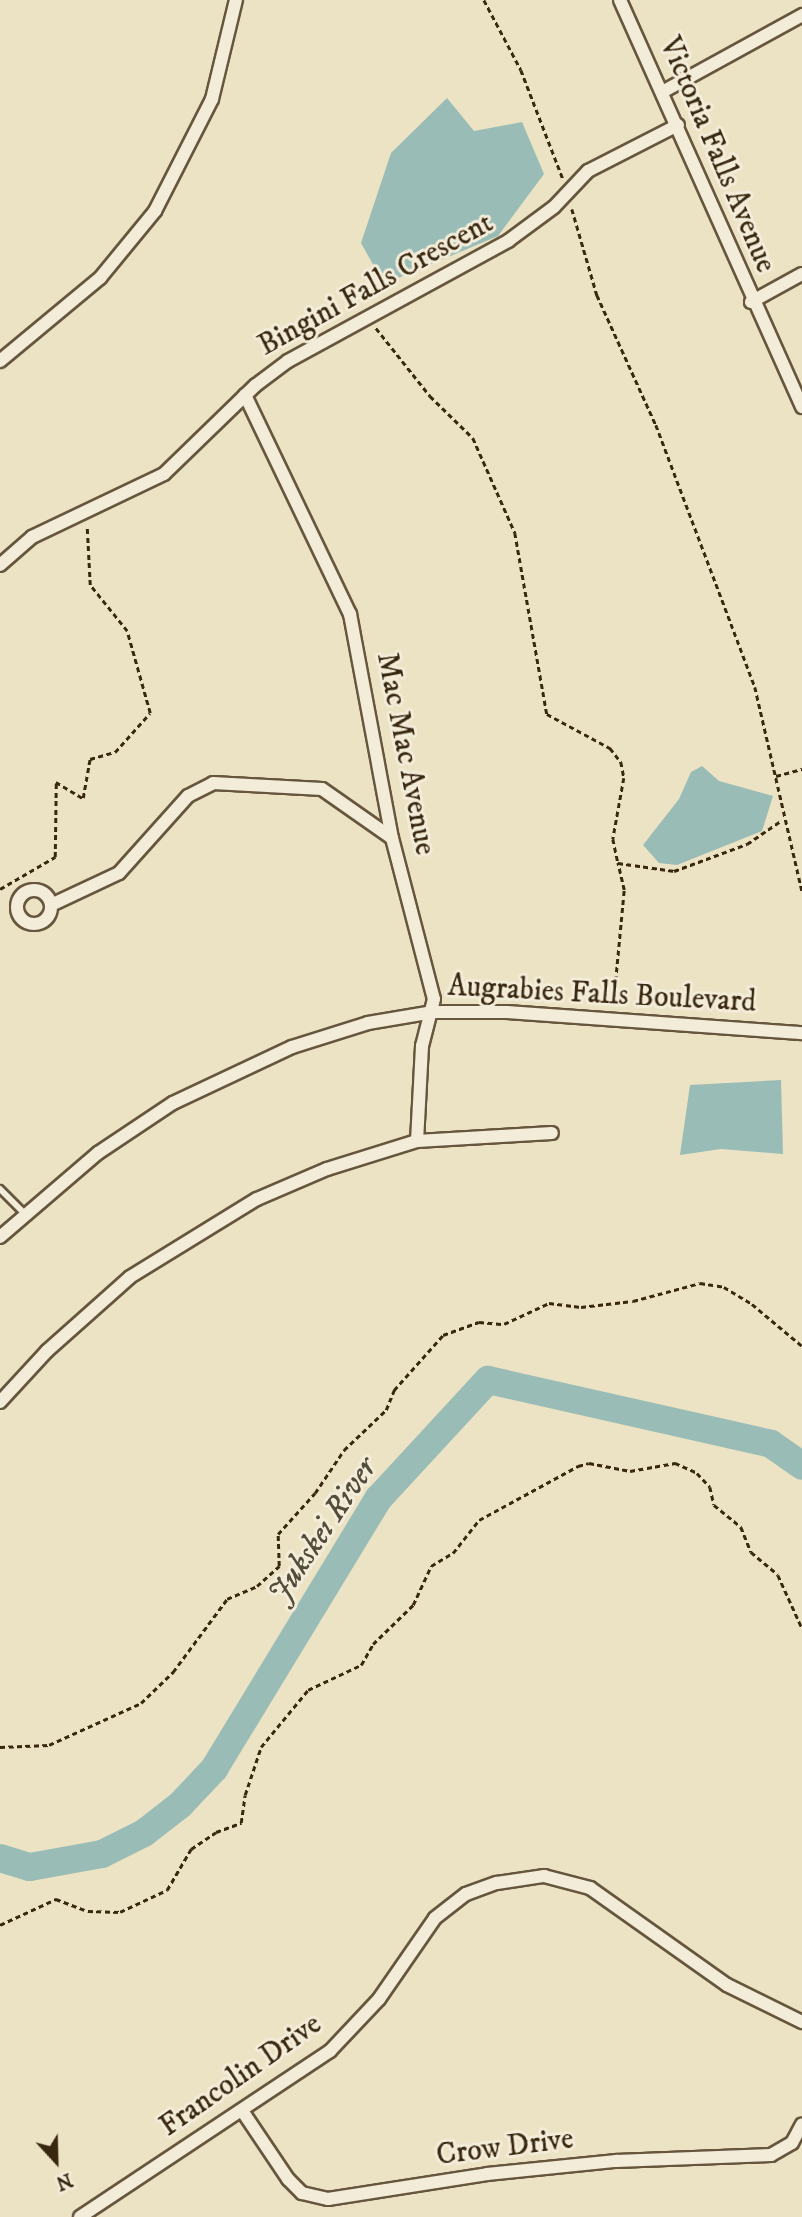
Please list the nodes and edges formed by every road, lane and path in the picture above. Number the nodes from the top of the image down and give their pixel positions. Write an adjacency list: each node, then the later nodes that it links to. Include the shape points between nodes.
1 (236, 0): 11 (street, via 212,99 155,211 100,278)
2 (484, 0): 7 (path, via 544,123)
3 (620, 0): 5 (street, Victoria Falls Avenue)
4 (802, 15): 5 (street)
5 (664, 91): 6 (street, Victoria Falls Avenue)
6 (678, 125): 7 (street, Bingini Falls Crescent, via 610,157); 9 (street, Victoria Falls Avenue)
7 (567, 192): 10 (street, Bingini Falls Crescent, via 508,241); 17 (path, via 597,295 656,425 689,523 744,655)
8 (802, 274): 9 (street)
9 (751, 302): 13 (street, Victoria Falls Avenue)
10 (368, 317): 12 (street, Bingini Falls Crescent, via 288,361); 20 (path, via 430,396 473,438 515,533 547,714 610,748 621,762 624,778 613,839)
11 (0, 361)
12 (245, 395): 14 (street, Bingini Falls Crescent, via 164,474); 19 (street, Mac Mac Avenue, via 351,614)
13 (802, 407)
14 (86, 513): 15 (street, Bingini Falls Crescent, via 33,537); 21 (path, via 90,585 127,631 150,713 115,752 90,760 83,798 56,782 55,857)
15 (0, 565)
16 (802, 769): 17 (path)
17 (776, 776): 18 (path)
18 (784, 818): 20 (path, via 747,844 674,871); 22 (path)
19 (392, 838): 23 (street, via 322,789 213,783 188,796 119,873); 24 (street, Mac Mac Avenue, via 432,986)
20 (618, 863): 25 (path, via 624,890)
21 (0, 889)
22 (802, 891)
23 (51, 905)
24 (433, 1012): 25 (street, Augrabies Falls Boulevard); 28 (street, Mac Mac Avenue, via 422,1046); 30 (street, Augrabies Falls Boulevard, via 335,1032 210,1083 98,1153)
25 (612, 1016): 26 (street, Augrabies Falls Boulevard)
26 (802, 1033)
27 (552, 1133): 28 (street)
28 (417, 1141): 33 (street, via 295,1181 208,1225 97,1304)
29 (0, 1189): 30 (lane)
30 (25, 1214): 31 (street, Augrabies Falls Boulevard)
31 (0, 1237)
32 (802, 1346): 35 (path, via 752,1304 712,1284 595,1306 549,1303 504,1324 479,1322 443,1335 394,1390 386,1410 344,1450 315,1493 278,1534 279,1566 257,1586 228,1599 173,1672 141,1703 49,1745)
33 (0, 1402)
34 (802, 1628): 36 (path, via 778,1575 751,1552 741,1527 714,1505 710,1487 697,1473 675,1463 630,1471 589,1463 578,1466 479,1520 453,1553 431,1566 413,1605 373,1644 360,1665 308,1690 261,1747 241,1823 216,1832 191,1849 167,1890 120,1912 88,1911 56,1899)
35 (0, 1747)
36 (0, 1925)
37 (802, 2022): 38 (street, Francolin Drive, via 727,1985 590,1888 544,1876 524,1877 476,1890 435,1918 379,1998 330,2051)
38 (243, 2112): 39 (street, Crow Drive, via 288,2179 302,2193 328,2199 603,2162 771,2155 792,2143); 40 (street, Francolin Drive)
39 (802, 2124)
40 (80, 2217)

